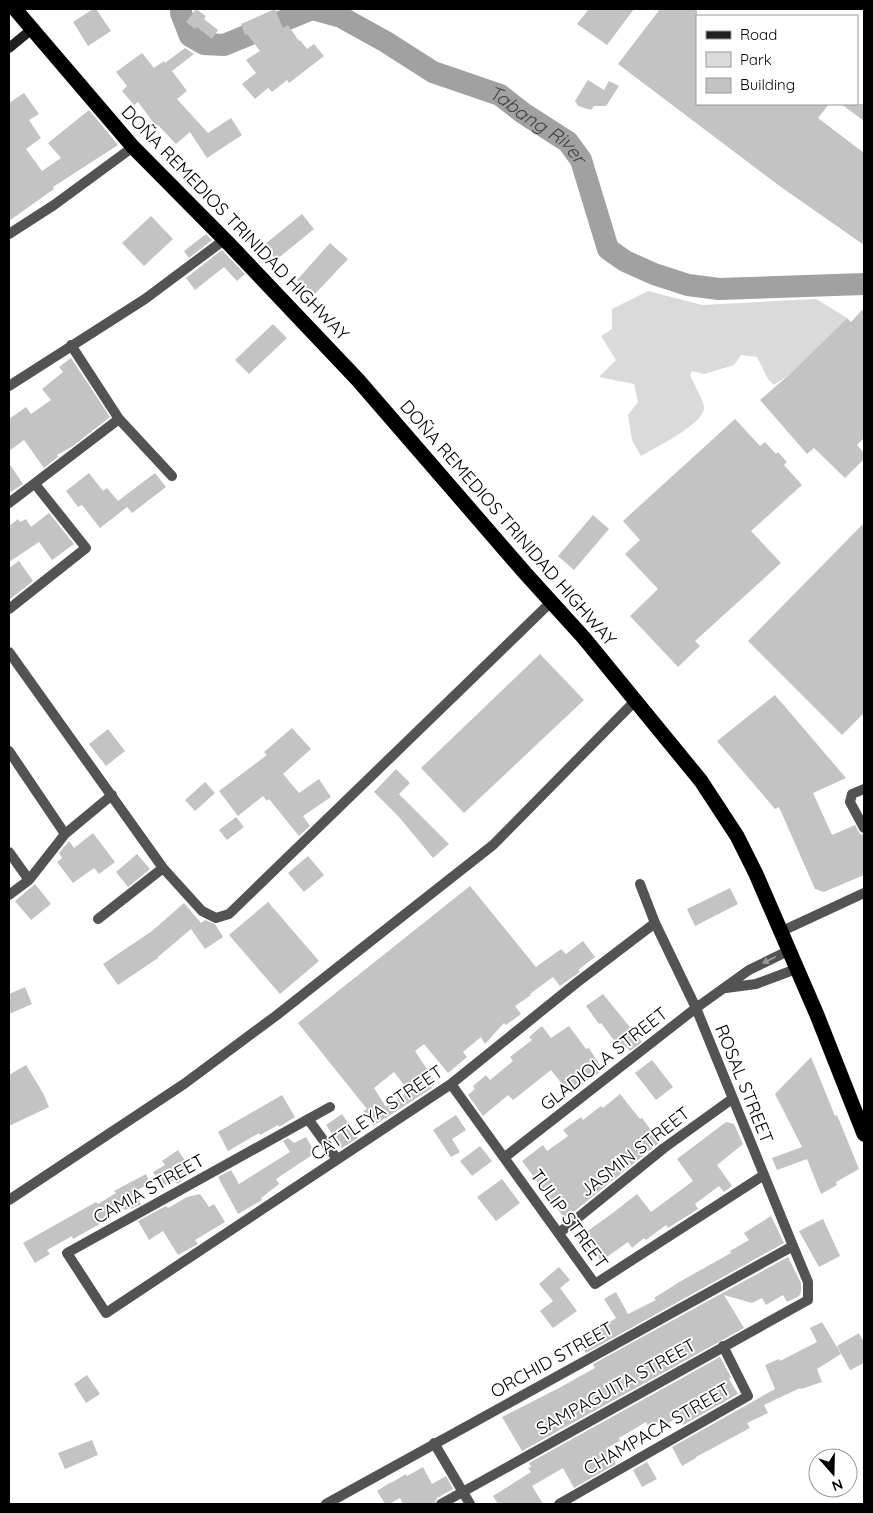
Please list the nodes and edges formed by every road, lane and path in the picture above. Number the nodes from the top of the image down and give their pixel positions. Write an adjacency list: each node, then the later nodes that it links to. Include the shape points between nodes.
1 (15, 9): 2 (highway, DOÑA REMEDIOS TRINIDAD HIGHWAY)
2 (32, 29): 3 (street); 4 (highway, DOÑA REMEDIOS TRINIDAD HIGHWAY)
3 (9, 48)
4 (133, 147): 5 (street); 6 (highway, DOÑA REMEDIOS TRINIDAD HIGHWAY)
5 (9, 234)
6 (224, 240): 7 (street, via 145,299); 13 (highway, DOÑA REMEDIOS TRINIDAD HIGHWAY, via 358,380)
7 (71, 345): 8 (street); 9 (street)
8 (9, 386)
9 (119, 420): 10 (street); 11 (street)
10 (172, 476)
11 (35, 484): 12 (street); 14 (street, via 86,548)
12 (9, 503)
13 (551, 602): 16 (highway, DOÑA REMEDIOS TRINIDAD HIGHWAY); 23 (street, via 229,914 216,918 202,911)
14 (9, 609)
15 (9, 652): 19 (street)
16 (636, 700): 30 (highway, DOÑA REMEDIOS TRINIDAD HIGHWAY, via 720,808 747,855); 43 (street, via 493,845 184,1084)
17 (9, 751): 21 (street)
18 (864, 789): 20 (street, via 852,794 850,802)
19 (112, 795): 21 (street); 23 (street)
20 (864, 828)
21 (65, 834): 24 (street)
22 (9, 852): 24 (street)
23 (164, 868): 28 (street)
24 (29, 880): 27 (street)
25 (640, 884): 29 (street, ROSAL STREET)
26 (864, 893): 30 (street)
27 (9, 895)
28 (98, 919)
29 (655, 923): 34 (street, ROSAL STREET); 35 (street, CATTLEYA STREET)
30 (780, 932): 31 (highway, DOÑA REMEDIOS TRINIDAD HIGHWAY)
31 (788, 951): 32 (highway, DOÑA REMEDIOS TRINIDAD HIGHWAY); 33 (street, GLADIOLA STREET, one-way to 33, via 749,970)
32 (796, 969): 33 (street, GLADIOLA STREET, via 756,984); 39 (highway, DOÑA REMEDIOS TRINIDAD HIGHWAY)
33 (725, 988): 34 (street, GLADIOLA STREET)
34 (696, 1008): 36 (street, ROSAL STREET); 40 (street, GLADIOLA STREET)
35 (451, 1084): 40 (street, TULIP STREET); 41 (street, CATTLEYA STREET)
36 (732, 1099): 42 (street, ROSAL STREET); 44 (street, JASMIN STREET, via 664,1148)
37 (330, 1107): 38 (street, CAMIA STREET)
38 (308, 1119): 41 (street); 47 (street, CAMIA STREET, via 67,1253)
39 (864, 1134)
40 (505, 1157): 44 (street, TULIP STREET)
41 (337, 1159): 47 (street, CATTLEYA STREET)
42 (764, 1176): 44 (street, TULIP STREET, via 595,1284); 45 (street, ROSAL STREET)
43 (9, 1200)
44 (559, 1233)
45 (793, 1246): 46 (street, ROSAL STREET, via 808,1282); 49 (street, ORCHID STREET)
46 (808, 1300): 48 (street, SAMPAGUITA STREET)
47 (106, 1313)
48 (723, 1346): 50 (street, SAMPAGUITA STREET); 54 (street, CHAMPACA STREET, via 748,1396)
49 (434, 1443): 50 (street); 51 (street, ORCHID STREET)
50 (463, 1492): 52 (street, SAMPAGUITA STREET); 53 (street)
51 (326, 1504)
52 (441, 1504)
53 (470, 1504)
54 (559, 1504)

